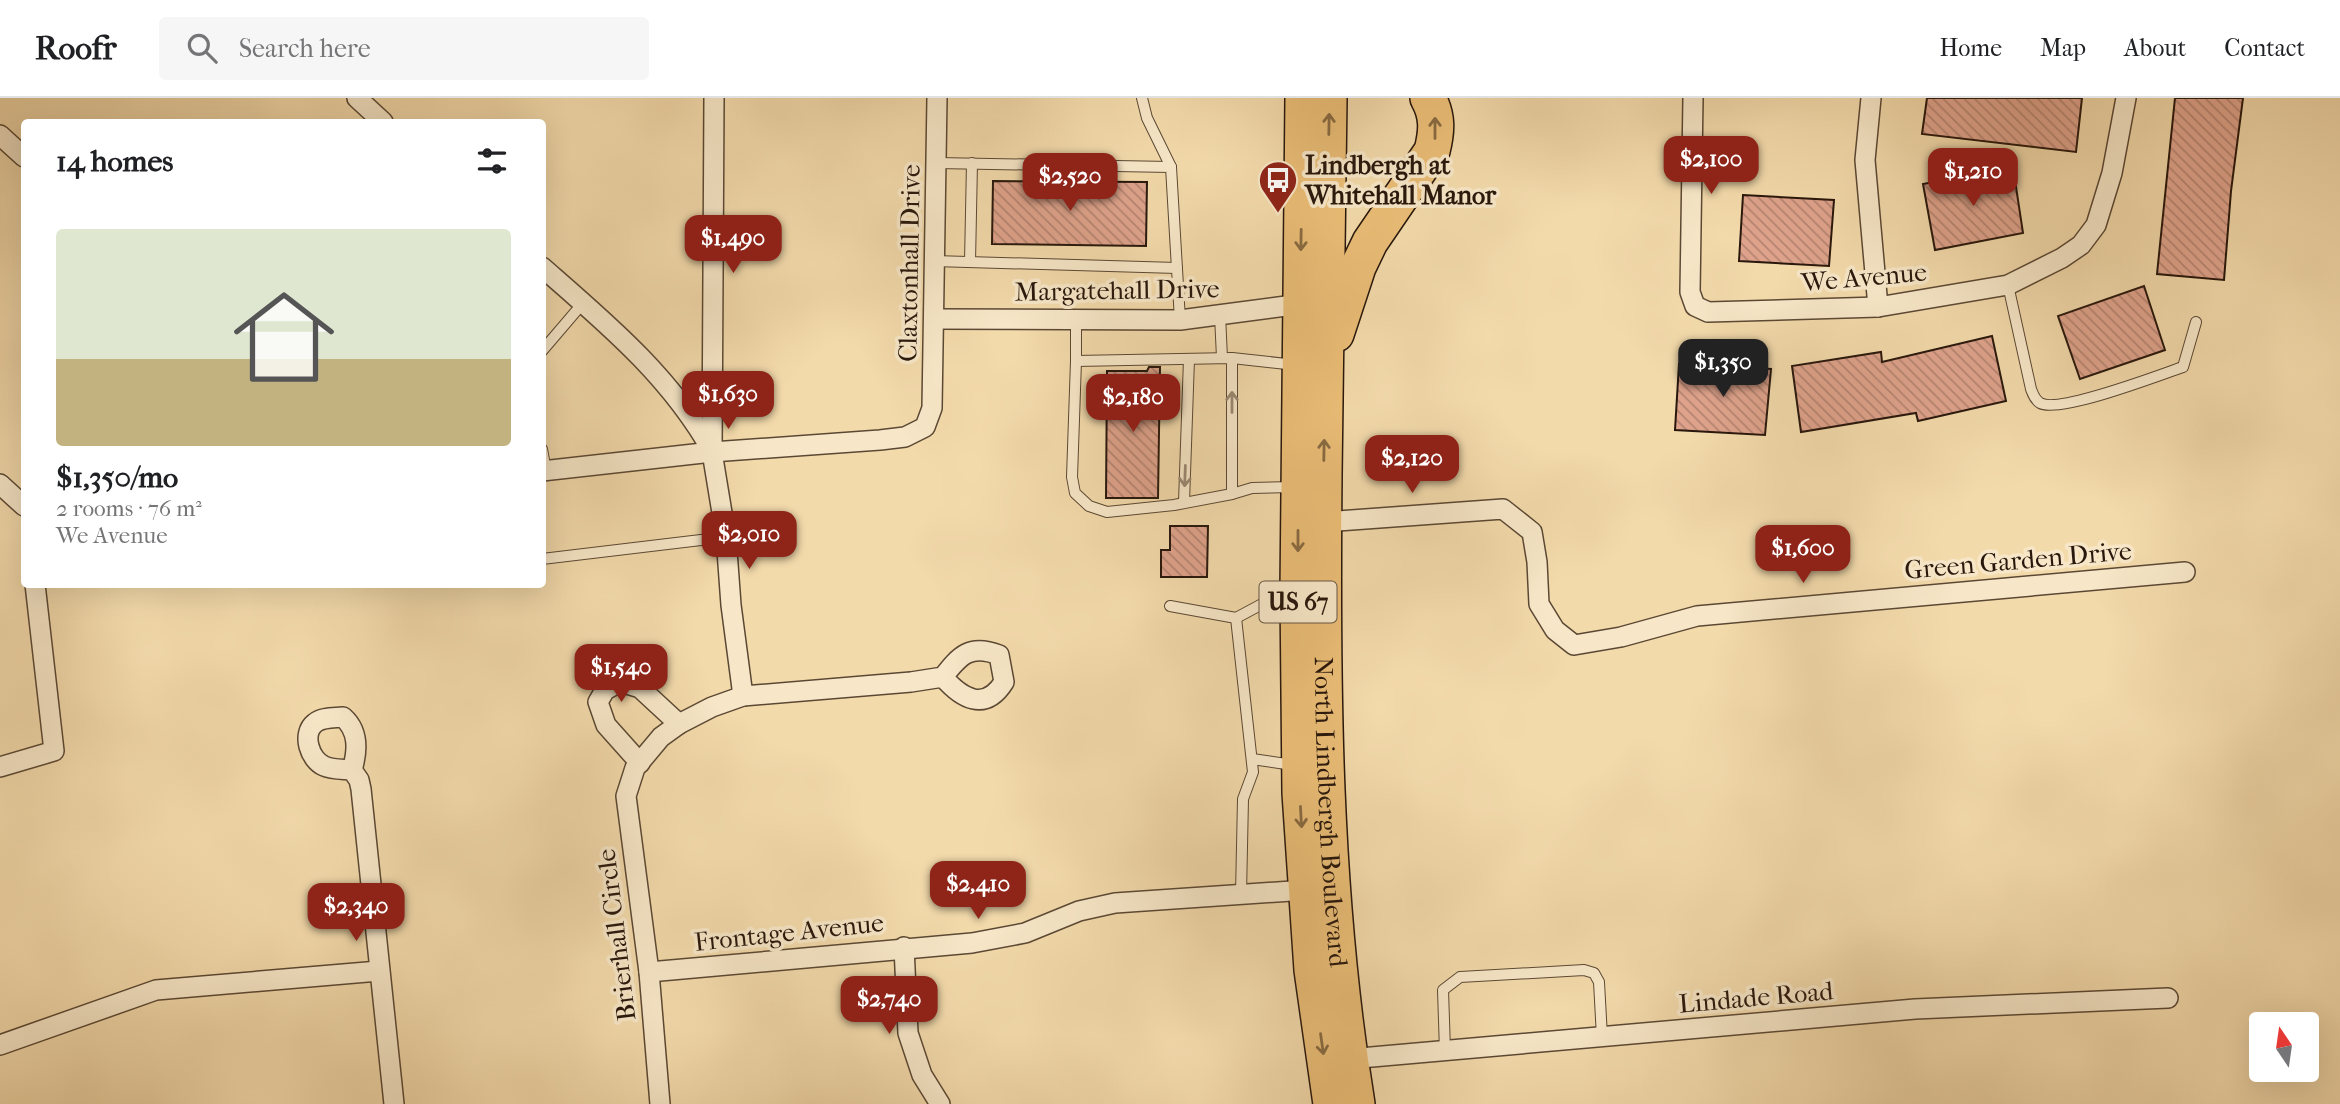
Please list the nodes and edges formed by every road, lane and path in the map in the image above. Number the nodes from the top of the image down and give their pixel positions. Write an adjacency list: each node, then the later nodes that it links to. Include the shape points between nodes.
1 (356, 98): 11 (street)
2 (714, 98): 35 (street)
3 (937, 98): 14 (street, Claxtonhall Drive)
4 (1142, 98): 16 (lane)
5 (1303, 98): 23 (highway, North Lindbergh Boulevard / US 67, one-way to 23)
6 (1329, 98): 34 (highway, North Lindbergh Boulevard / US 67, one-way to 6)
7 (1428, 98): 34 (highway, one-way to 7, via 1370,242 1432,150 1436,122)
8 (1693, 98): 24 (street, We Avenue, via 1690,292 1695,306 1708,312)
9 (1871, 98): 24 (street, via 1866,160)
10 (2126, 98): 21 (street, We Avenue, via 2112,173 2096,225 2081,245 2062,258)
11 (380, 119)
12 (0, 135): 13 (street)
13 (21, 154)
14 (937, 163): 15 (lane); 17 (street, Claxtonhall Drive)
15 (972, 163): 16 (lane); 18 (lane)
16 (1171, 167): 19 (lane)
17 (934, 261): 18 (lane); 26 (street, Claxtonhall Drive)
18 (970, 262): 19 (lane)
19 (1177, 268): 28 (lane)
20 (546, 271): 22 (street)
21 (2008, 285): 24 (street, We Avenue); 29 (lane, via 2031,388 2035,398 2047,405 2077,402 2183,367)
22 (583, 303): 30 (lane); 35 (street, via 656,371)
23 (1301, 304): 25 (street, Margatehall Drive); 34 (highway, North Lindbergh Boulevard / US 67)
24 (1878, 307)
25 (1220, 316): 28 (street, Margatehall Drive); 31 (lane)
26 (934, 319): 27 (street, Margatehall Drive); 35 (street, Claxtonhall Drive, via 932,408 925,427 892,439)
27 (1076, 320): 28 (street, Margatehall Drive); 33 (lane)
28 (1180, 320)
29 (2196, 323)
30 (546, 346)
31 (1227, 358): 32 (lane); 34 (lane); 39 (lane, one-way to 31)
32 (1189, 359): 33 (lane); 40 (lane, one-way to 40)
33 (1076, 361): 40 (lane, via 1075,494 1107,513)
34 (1313, 365): 38 (highway, North Lindbergh Boulevard / US 67); 42 (highway, North Lindbergh Boulevard / US 67, one-way to 34)
35 (712, 452): 36 (street); 43 (street)
36 (546, 471)
37 (0, 484): 41 (street)
38 (1299, 487): 39 (lane, via 1252,488); 47 (highway, North Lindbergh Boulevard / US 67, one-way to 47)
39 (1232, 494): 40 (lane)
40 (1184, 502)
41 (21, 503)
42 (1324, 522): 45 (street, Green Garden Drive, via 1503,509 1532,532 1539,604 1555,631 1574,645 1697,615); 67 (highway, North Lindbergh Boulevard / US 67, via 1328,849)
43 (726, 537): 44 (lane); 51 (street)
44 (546, 559)
45 (2185, 572)
46 (35, 588): 55 (street, via 54,751)
47 (1298, 592): 49 (lane); 56 (highway, North Lindbergh Boulevard / US 67)
48 (1170, 606): 49 (lane)
49 (1236, 618): 53 (lane)
50 (943, 677): 51 (street, Brierhall Circle)
51 (743, 696): 52 (street, Brierhall Circle)
52 (679, 724): 54 (street, Brierhall Circle, via 661,737); 54 (street, via 640,688 620,682 605,690 598,702 606,725)
53 (1252, 758): 56 (lane); 59 (lane, via 1253,772 1243,799)
54 (640, 763): 62 (street, Brierhall Circle, via 626,796)
55 (0, 766)
56 (1299, 766): 58 (highway, North Lindbergh Boulevard / US 67, one-way to 58)
57 (352, 770): 61 (street, via 361,789)
58 (1306, 890): 59 (street, Frontage Avenue); 71 (highway, North Lindbergh Boulevard / US 67, one-way to 71)
59 (1241, 894): 60 (street, Frontage Avenue, via 1115,902 1025,933 972,943)
60 (904, 947): 62 (street, Frontage Avenue); 70 (street, via 908,1032 922,1075)
61 (379, 971): 65 (street, via 156,990); 68 (street)
62 (649, 972): 69 (street, Brierhall Circle)
63 (2168, 998): 64 (street, Lindade Road, via 1916,1009)
64 (1602, 1037): 66 (street, Lindade Road); 66 (lane, via 1599,982 1594,973 1460,977 1443,990)
65 (0, 1045)
66 (1446, 1051): 67 (street, Lindade Road)
67 (1349, 1059): 72 (highway, North Lindbergh Boulevard / US 67)
68 (394, 1104)
69 (660, 1104)
70 (940, 1104)
71 (1331, 1104)
72 (1357, 1104)

